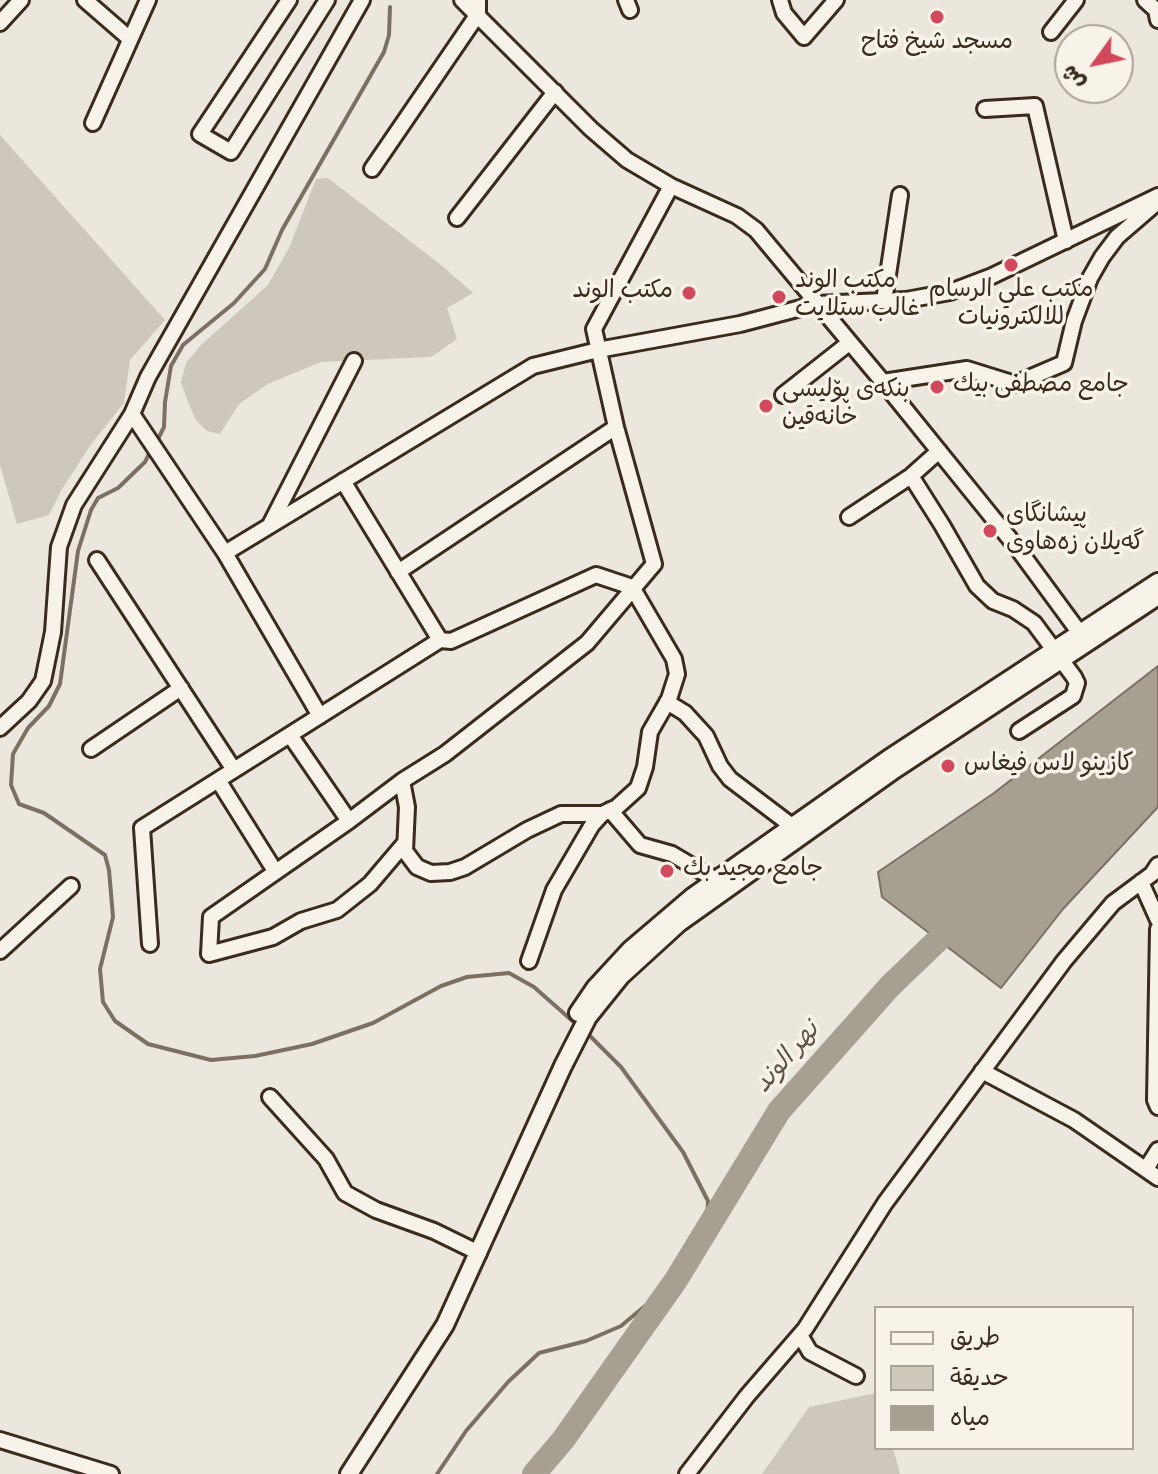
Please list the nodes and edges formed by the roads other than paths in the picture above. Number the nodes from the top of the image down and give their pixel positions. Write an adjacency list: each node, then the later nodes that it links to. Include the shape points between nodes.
1 (21, 0): 14 (street)
2 (85, 0): 16 (street)
3 (148, 0): 16 (street)
4 (289, 0): 5 (street, via 200,134 231,152)
5 (327, 0)
6 (362, 0): 34 (street)
7 (462, 0): 12 (street)
8 (780, 0): 9 (street, via 804,37)
9 (836, 0)
10 (1076, 0): 15 (street)
11 (1145, 0): 13 (street)
12 (478, 7): 17 (street); 20 (street)
13 (1158, 20)
14 (0, 23)
15 (1051, 32)
16 (130, 39): 19 (street)
17 (555, 92): 21 (street, via 627,160); 25 (street)
18 (985, 109): 26 (street, via 1035,106)
19 (93, 123)
20 (372, 169)
21 (671, 186): 28 (street, via 756,230); 30 (street, via 594,329)
22 (900, 195): 27 (street)
23 (1158, 196): 26 (street)
24 (1158, 202): 32 (street, via 1126,227 1102,257 1074,321 1064,363 1015,384 967,369)
25 (457, 218)
26 (1066, 241): 27 (street, via 950,292)
27 (884, 301): 28 (street)
28 (816, 304): 29 (street); 30 (street, via 714,330)
29 (849, 343): 32 (street); 33 (street)
30 (598, 350): 35 (street); 38 (street, via 533,366)
31 (354, 361): 40 (street)
32 (883, 382): 36 (street)
33 (783, 395)
34 (132, 414): 41 (street); 53 (street, via 66,524 43,681)
35 (616, 427): 43 (street); 45 (street, via 654,564)
36 (939, 451): 37 (street); 47 (street)
37 (911, 476): 39 (street); 49 (street, via 977,586 993,601 1030,619)
38 (343, 481): 40 (street); 43 (street)
39 (849, 517)
40 (271, 523): 41 (street)
41 (225, 553): 52 (street)
42 (97, 560): 50 (street)
43 (398, 572): 48 (street)
44 (1158, 582): 47 (main road)
45 (632, 587): 48 (street, via 596,575 451,641); 51 (street, via 677,666); 59 (street, via 587,643)
46 (1158, 596): 47 (main road)
47 (1083, 637): 49 (main road)
48 (440, 640): 52 (street)
49 (1058, 653): 54 (street, via 1077,683 1073,696); 62 (main road); 74 (main road, via 700,908)
50 (181, 688): 56 (street); 57 (street)
51 (667, 702): 60 (street, via 650,732 638,788); 62 (street, via 706,736 730,779)
52 (320, 716): 55 (street)
53 (0, 728)
54 (1019, 731)
55 (290, 735): 57 (street); 61 (street)
56 (91, 749)
57 (234, 770): 58 (street)
58 (218, 780): 65 (street); 71 (street, via 142,828)
59 (402, 781): 61 (street); 63 (street, via 407,807)
60 (606, 812): 63 (street, via 561,814 450,872 417,867); 66 (street, via 640,845 672,854); 73 (street, via 592,825 554,890)
61 (349, 821): 65 (street)
62 (792, 826): 66 (main road)
63 (404, 844): 65 (street, via 370,884 337,910 263,941 209,954 211,917)
64 (1158, 865): 67 (street)
65 (275, 871)
66 (716, 880): 74 (main road, via 631,949 595,988)
67 (1141, 882): 69 (street); 75 (street, via 1103,914)
68 (71, 886): 72 (street)
69 (1158, 920)
70 (1158, 929): 77 (street)
71 (150, 944)
72 (0, 951)
73 (529, 961)
74 (588, 1007): 80 (main road)
75 (982, 1071): 79 (street, via 1074,1120); 81 (street, via 885,1203)
76 (270, 1097): 80 (street, via 326,1159 345,1193)
77 (1158, 1107)
78 (1158, 1150): 79 (street)
79 (1152, 1174)
80 (479, 1253): 85 (main road, via 445,1325)
81 (800, 1335): 82 (street, via 810,1352); 86 (street)
82 (856, 1376)
83 (0, 1440): 84 (street)
84 (111, 1474)
85 (349, 1474)
86 (687, 1474)

